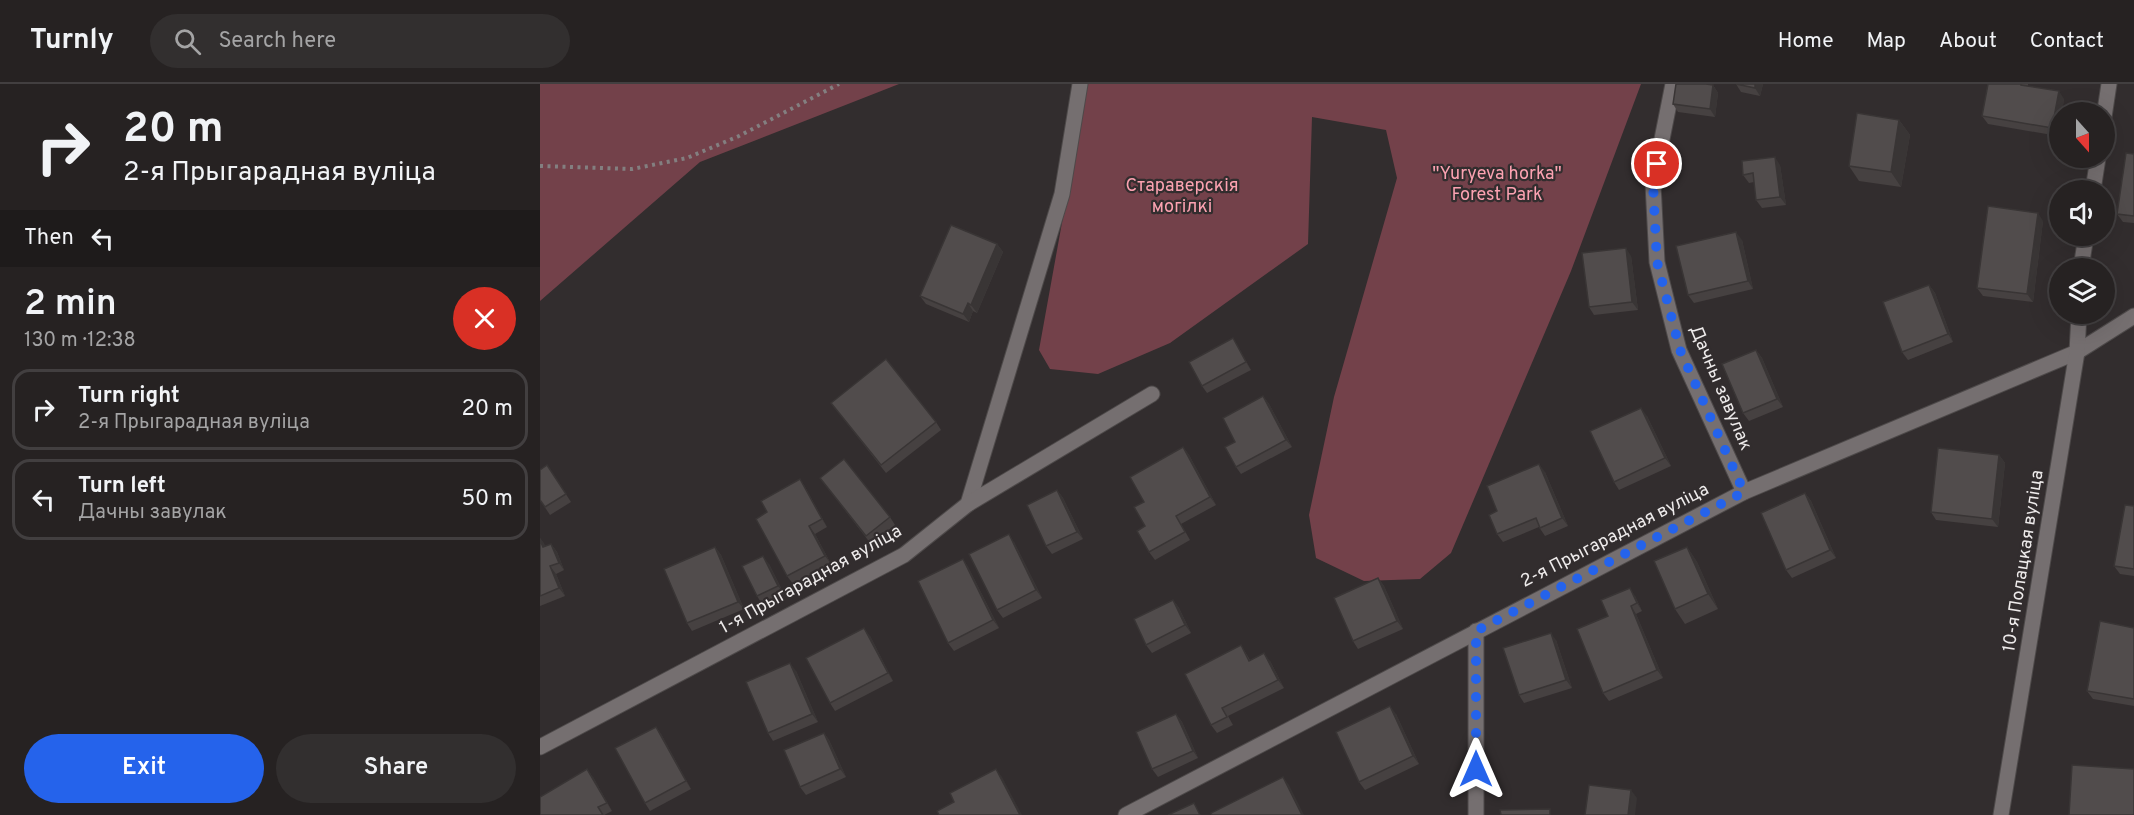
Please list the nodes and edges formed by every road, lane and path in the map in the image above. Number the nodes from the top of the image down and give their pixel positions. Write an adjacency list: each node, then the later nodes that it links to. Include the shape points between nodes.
1 (839, 84): 6 (path, via 687,158 632,169)
2 (1080, 84): 12 (street, via 1062,194)
3 (1673, 84): 11 (street, Дачны завулак, via 1653,184 1657,262 1680,350)
4 (2109, 84): 5 (street)
5 (2106, 102)
6 (540, 166)
7 (2134, 316): 9 (street, 2-я Прыгарадная вуліца)
8 (2078, 324): 9 (street, 10-я Полацкая вуліца)
9 (2077, 352): 11 (street, 2-я Прыгарадная вуліца); 17 (street, 10-я Полацкая вуліца)
10 (1152, 394): 12 (street, 1-я Прыгарадная вуліца)
11 (1744, 492): 13 (street, 2-я Прыгарадная вуліца)
12 (968, 504): 14 (street, 1-я Прыгарадная вуліца, via 904,555)
13 (1476, 631): 15 (street, 2-я Прыгарадная вуліца); 16 (street)
14 (540, 747)
15 (1126, 815)
16 (1476, 815)
17 (2001, 815)

